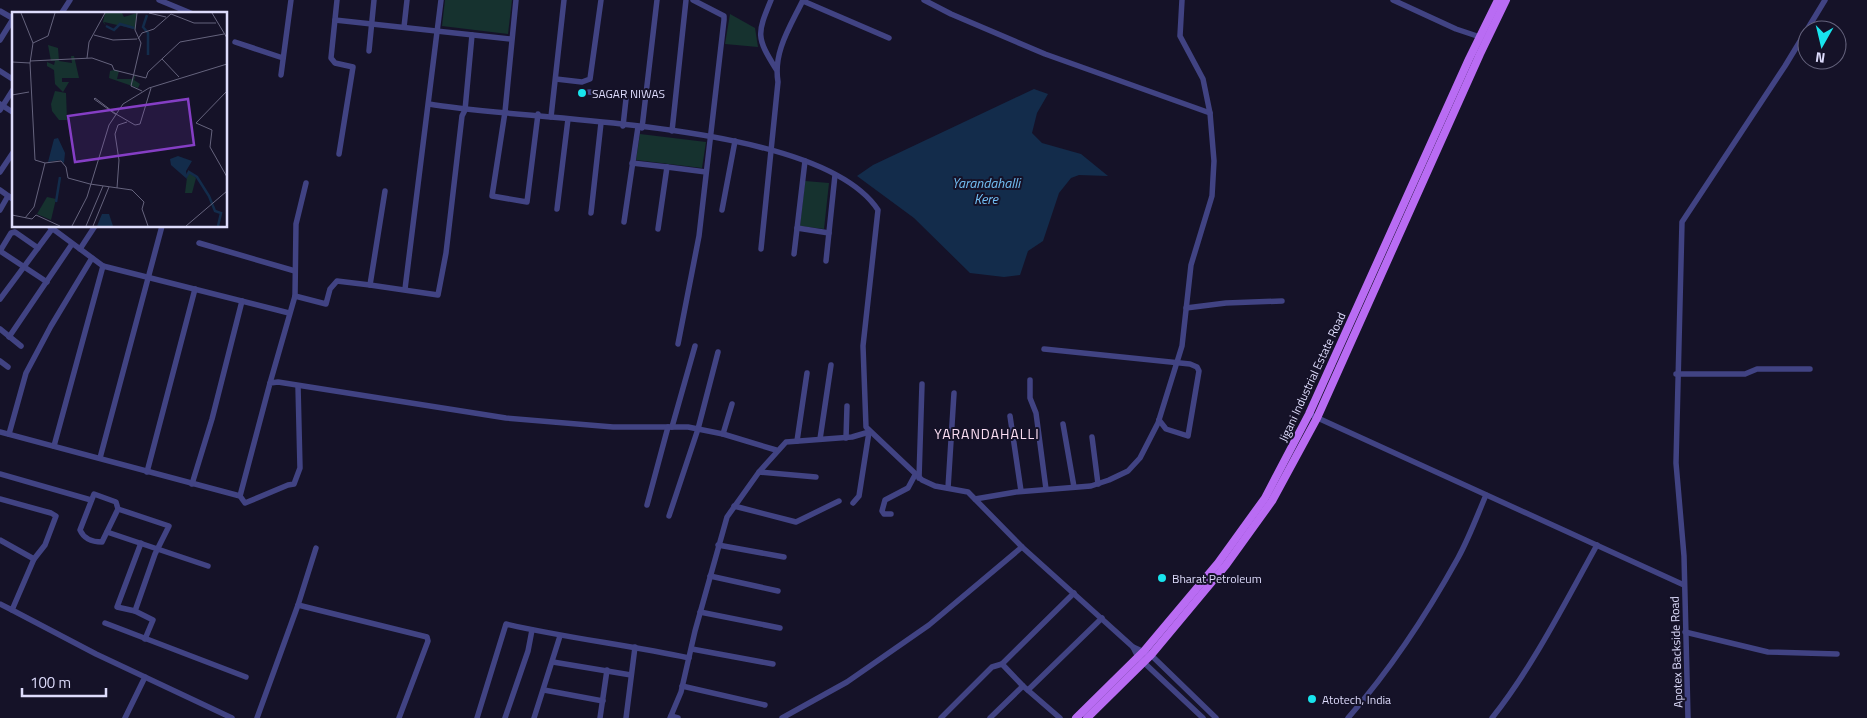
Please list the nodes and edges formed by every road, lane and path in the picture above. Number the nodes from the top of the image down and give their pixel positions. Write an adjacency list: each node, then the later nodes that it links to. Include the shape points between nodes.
1 (70, 0): 23 (street)
2 (161, 0): 24 (street)
3 (291, 0): 38 (street)
4 (337, 0): 26 (street)
5 (374, 0): 28 (street)
6 (407, 0): 29 (street)
7 (441, 0): 30 (street)
8 (516, 0): 34 (street)
9 (564, 0): 42 (street)
10 (600, 0): 42 (street, via 590,79 582,82)
11 (657, 0): 56 (street)
12 (686, 0): 57 (street)
13 (693, 0): 58 (street, via 724,16)
14 (771, 0): 39 (street, via 759,39)
15 (803, 0): 33 (street); 39 (street, via 778,52)
16 (924, 0): 50 (street, via 1045,54)
17 (1182, 0): 50 (street, via 1180,36 1203,79)
18 (1393, 0): 32 (street)
19 (1498, 0): 32 (main road, Jigani Industrial Estate Road)
20 (1506, 0): 130 (main road, Jigani Industrial Estate Road)
21 (1825, 0): 120 (street, Apotex Backside Road, via 1682,222)
22 (0, 11): 25 (street)
23 (62, 12)
24 (188, 12)
25 (12, 18)
26 (335, 20): 28 (street); 61 (street, via 332,61 353,67)
27 (12, 22): 35 (street)
28 (371, 24): 29 (street); 37 (street)
29 (404, 27): 30 (street)
30 (437, 31): 31 (street); 46 (street)
31 (472, 35): 34 (street); 48 (street)
32 (1480, 37): 128 (main road, Jigani Industrial Estate Road)
33 (889, 38)
34 (511, 39): 49 (street)
35 (0, 40)
36 (235, 42): 38 (street)
37 (368, 51)
38 (283, 58): 41 (street)
39 (776, 68): 60 (street, via 778,82)
40 (0, 71): 43 (street)
41 (281, 75)
42 (556, 78): 52 (street)
43 (12, 79)
44 (12, 91): 47 (street)
45 (589, 92): 55 (street, via 626,98)
46 (429, 104): 48 (street); 100 (street)
47 (1, 107)
48 (465, 110): 49 (street); 100 (street, via 438,295)
49 (505, 112): 51 (street); 51 (street, via 492,196 527,202)
50 (1210, 113): 105 (street, via 1214,161 1212,196 1191,265)
51 (538, 114): 52 (street)
52 (550, 117): 53 (street)
53 (568, 119): 54 (street); 73 (street)
54 (601, 123): 55 (street); 76 (street)
55 (623, 126): 56 (street)
56 (640, 128): 57 (street); 64 (street)
57 (672, 131): 58 (street)
58 (710, 137): 59 (street); 67 (street)
59 (735, 141): 60 (street); 75 (street)
60 (772, 150): 63 (street); 88 (street)
61 (339, 154)
62 (12, 155): 66 (street)
63 (805, 161): 68 (street); 81 (street)
64 (632, 163): 65 (street); 77 (street)
65 (667, 167): 67 (street); 82 (street)
66 (0, 172)
67 (706, 172): 109 (street, via 695,263)
68 (835, 175): 83 (street); 136 (street, via 869,197 878,210 862,346 866,427)
69 (306, 183): 95 (street, via 296,224)
70 (0, 190): 72 (street)
71 (385, 191): 98 (street)
72 (11, 198): 74 (street)
73 (557, 208)
74 (0, 210)
75 (722, 210)
76 (591, 213)
77 (624, 222)
78 (50, 228): 85 (street); 86 (street)
79 (94, 228): 87 (street)
80 (161, 228): 96 (street)
81 (797, 228): 83 (street); 90 (street)
82 (658, 229)
83 (829, 233): 92 (street)
84 (199, 243): 95 (street)
85 (72, 244): 87 (street); 97 (street)
86 (38, 248): 89 (street, via 15,232 11,233); 94 (street)
87 (80, 249): 91 (street)
88 (761, 249)
89 (0, 251): 94 (street)
90 (794, 254)
91 (92, 258): 93 (street); 137 (street, via 26,373)
92 (826, 261)
93 (103, 266): 96 (street); 143 (street)
94 (24, 267): 97 (street); 102 (street)
95 (295, 271): 101 (street)
96 (148, 277): 99 (street); 145 (street)
97 (48, 282): 108 (street)
98 (370, 286): 100 (street); 101 (street, via 337,281 330,288 326,304)
99 (195, 289): 103 (street); 146 (street)
100 (405, 289)
101 (295, 296): 106 (street)
102 (0, 299)
103 (242, 301): 106 (street); 151 (street)
104 (1282, 301): 105 (street)
105 (1186, 308): 115 (street, via 1182,346)
106 (289, 313): 122 (street)
107 (0, 329): 108 (street)
108 (9, 337): 110 (street)
109 (678, 344)
110 (21, 346)
111 (694, 346): 133 (street)
112 (1044, 349): 115 (street)
113 (718, 352): 134 (street)
114 (0, 361): 117 (street)
115 (1176, 363): 131 (street); 131 (street, via 1190,364 1199,371 1188,436 1166,429)
116 (831, 365): 141 (street)
117 (8, 367)
118 (1810, 369): 120 (street, via 1757,369 1745,374)
119 (807, 373): 142 (street)
120 (1676, 374): 181 (street, Apotex Backside Road, via 1676,463)
121 (1030, 380): 155 (street, via 1030,398 1036,413)
122 (270, 383): 124 (street); 158 (street)
123 (922, 384): 149 (street)
124 (298, 386): 133 (street, via 506,418 613,427); 158 (street, via 300,468 294,484 245,504)
125 (954, 392): 154 (street)
126 (732, 404): 138 (street)
127 (847, 406): 139 (street)
128 (1309, 414): 130 (street); 199 (main road, Jigani Industrial Estate Road, via 1265,498)
129 (1010, 416): 156 (street)
130 (1317, 418): 157 (street); 199 (main road, Jigani Industrial Estate Road, via 1272,501 1226,565)
131 (1159, 420): 152 (street, via 1140,458 1128,471)
132 (1063, 424): 153 (street)
133 (670, 427): 134 (street); 164 (street)
134 (698, 429): 138 (street); 168 (street)
135 (0, 432): 137 (street)
136 (869, 432): 139 (street); 149 (street); 163 (street, via 859,496)
137 (9, 434): 143 (street)
138 (723, 434): 144 (street)
139 (846, 438): 141 (street)
140 (1092, 438): 152 (street)
141 (820, 439): 142 (street)
142 (797, 440): 144 (street, via 786,442)
143 (54, 446): 145 (street)
144 (776, 450): 147 (street)
145 (100, 458): 146 (street)
146 (147, 472): 151 (street)
147 (758, 472): 150 (street); 165 (street)
148 (0, 474): 160 (street)
149 (917, 476): 154 (street, via 935,486); 167 (street, via 908,488 885,500 882,511)
150 (816, 477)
151 (192, 484): 158 (street)
152 (1098, 484): 153 (street)
153 (1074, 487): 155 (street)
154 (948, 488): 161 (street, via 968,492)
155 (1046, 489): 156 (street)
156 (1021, 491): 161 (street)
157 (1486, 495): 173 (street); 232 (street, via 1459,557 1368,696)
158 (240, 496)
159 (0, 499): 178 (street, via 56,516 45,545)
160 (91, 500): 166 (street, via 94,494 106,497 116,502); 169 (street, via 80,530 83,536 102,542)
161 (975, 500): 174 (street)
162 (838, 501): 165 (street, via 796,522)
163 (853, 503)
164 (647, 505)
165 (734, 506): 172 (street)
166 (118, 509): 169 (street); 176 (street, via 169,526)
167 (891, 514)
168 (669, 516)
169 (107, 532): 171 (street)
170 (0, 540): 178 (street)
171 (141, 543): 176 (street); 187 (street, via 117,607)
172 (718, 545): 177 (street); 180 (street)
173 (1597, 545): 181 (street); 233 (street, via 1537,652)
174 (1022, 547): 183 (street); 224 (street, via 929,626 847,682)
175 (316, 548): 185 (street)
176 (159, 549): 179 (street); 187 (street)
177 (784, 557)
178 (34, 559): 186 (street)
179 (208, 566)
180 (710, 576): 182 (street); 188 (street)
181 (1684, 585): 193 (street, Apotex Backside Road)
182 (778, 591)
183 (1074, 592): 189 (street); 203 (street)
184 (0, 604): 186 (street)
185 (298, 605): 216 (street); 217 (street, via 427,637)
186 (12, 610): 206 (street)
187 (135, 611): 195 (street, via 153,620)
188 (700, 612): 191 (street); 197 (street)
189 (1102, 618): 199 (street); 209 (street)
190 (105, 623): 195 (street)
191 (780, 628)
192 (532, 630): 194 (street); 218 (street, via 506,624); 219 (street)
193 (1685, 632): 198 (street, via 1768,652); 234 (street, Apotex Backside Road)
194 (560, 636): 196 (street); 201 (street)
195 (145, 639): 207 (street)
196 (635, 646): 200 (street); 205 (street)
197 (692, 649): 200 (street); 202 (street)
198 (1837, 654)
199 (1144, 656): 228 (main road, Jigani Industrial Estate Road); 229 (main road, Jigani Industrial Estate Road); 230 (street); 231 (street)
200 (689, 658): 208 (street)
201 (554, 662): 204 (street); 210 (street)
202 (773, 664)
203 (1002, 664): 209 (street); 225 (street, via 992,666)
204 (608, 670): 205 (street); 211 (street)
205 (631, 675): 222 (street)
206 (145, 677): 214 (street); 215 (street)
207 (246, 677)
208 (682, 686): 212 (street); 213 (street)
209 (1025, 688): 226 (street); 227 (street)
210 (544, 690): 211 (street); 220 (street)
211 (603, 701): 221 (street)
212 (765, 705)
213 (671, 717): 223 (street)
214 (125, 718)
215 (232, 718)
216 (257, 718)
217 (399, 718)
218 (477, 718)
219 (505, 718)
220 (534, 718)
221 (600, 718)
222 (626, 718)
223 (678, 718)
224 (782, 718)
225 (941, 718)
226 (990, 718)
227 (1060, 718)
228 (1076, 718)
229 (1087, 718)
230 (1203, 718)
231 (1216, 718)
232 (1348, 718)
233 (1492, 718)
234 (1688, 718)

